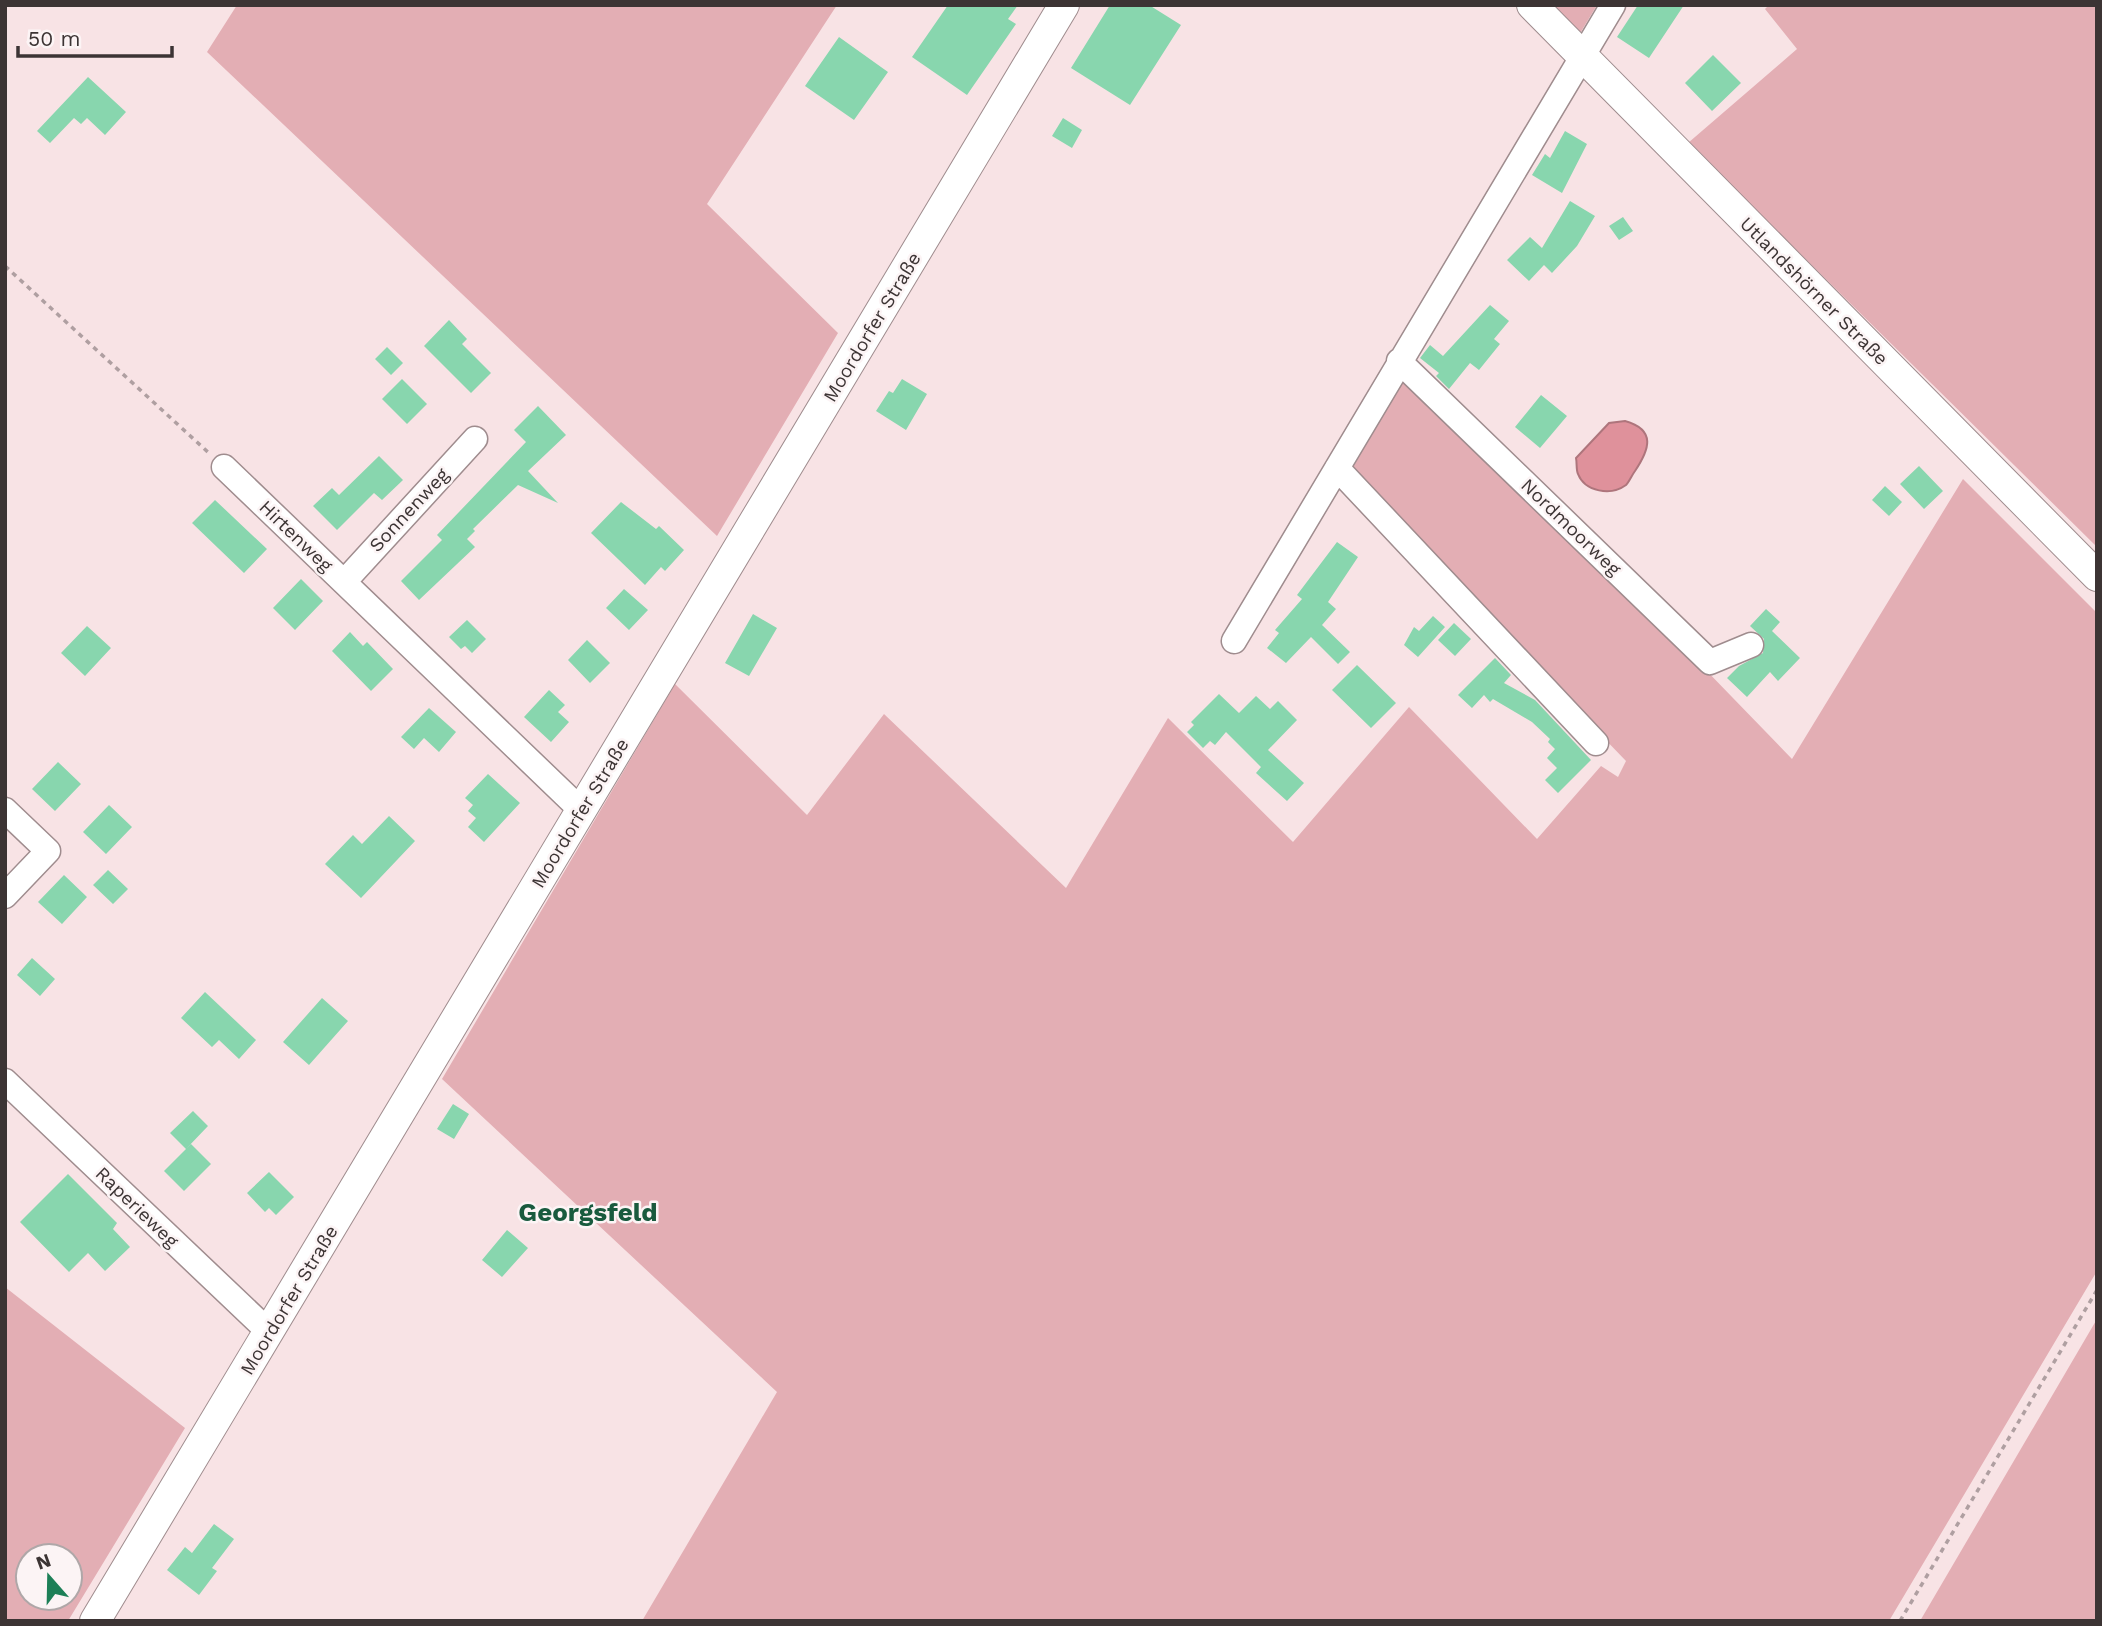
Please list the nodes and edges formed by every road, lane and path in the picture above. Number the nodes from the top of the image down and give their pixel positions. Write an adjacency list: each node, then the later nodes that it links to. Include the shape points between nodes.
1 (1064, 5): 16 (street, Moordorfer Straße)
2 (1532, 5): 4 (street, Utlandshörner Straße)
3 (1612, 5): 4 (street)
4 (1584, 58): 6 (street); 10 (street, Utlandshörner Straße)
5 (5, 266): 8 (path)
6 (1399, 361): 9 (street); 13 (street, Nordmoorweg, via 1710,662)
7 (475, 439): 11 (street, Sonnenweg)
8 (224, 467): 11 (street, Hirtenweg)
9 (1337, 468): 12 (street); 14 (street)
10 (2097, 576)
11 (344, 582): 16 (street, Hirtenweg)
12 (1234, 641)
13 (1751, 645)
14 (1596, 743)
15 (5, 810): 17 (street, via 48,850)
16 (582, 811): 20 (street, Moordorfer Straße)
17 (5, 896)
18 (5, 1081): 20 (street, Raperieweg)
19 (2097, 1290): 22 (path)
20 (269, 1332): 21 (street, Moordorfer Straße)
21 (95, 1621)
22 (1900, 1621)

